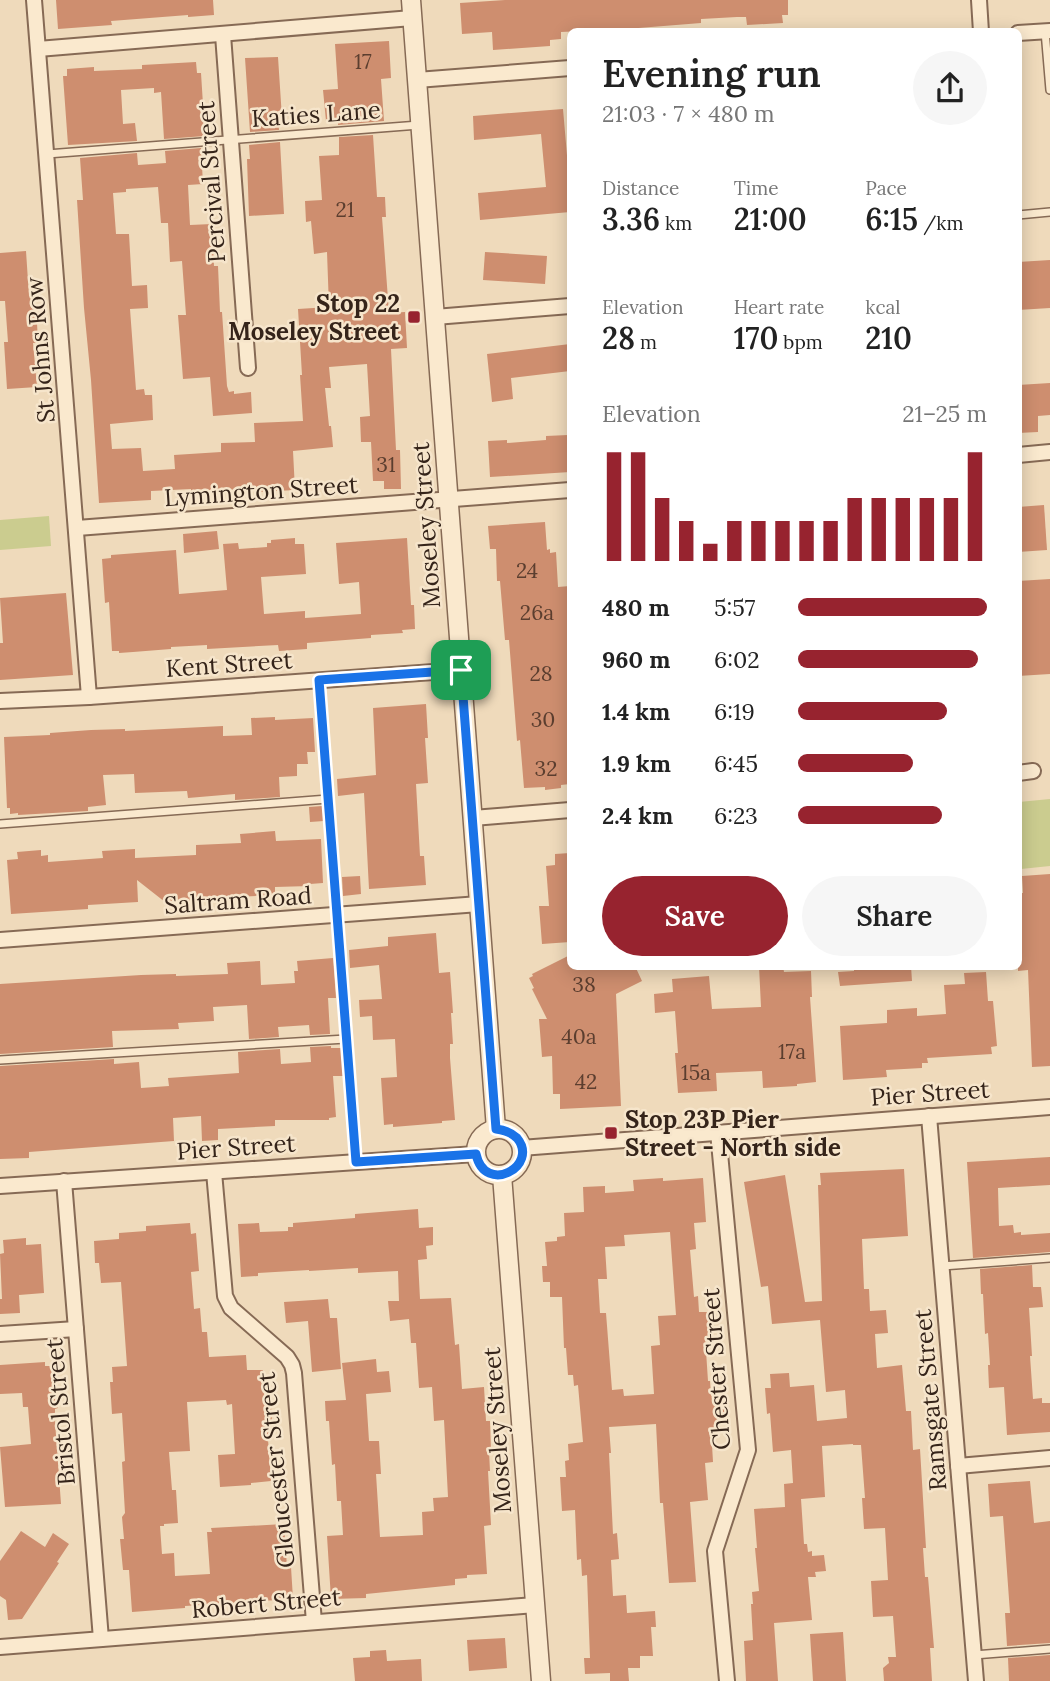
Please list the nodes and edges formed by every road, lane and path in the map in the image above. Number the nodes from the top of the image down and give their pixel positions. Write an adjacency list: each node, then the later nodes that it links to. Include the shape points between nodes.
1 (34, 0): 9 (street, St Johns Row)
2 (411, 0): 4 (street, Moseley Street)
3 (979, 0): 5 (street)
4 (412, 19): 8 (street); 11 (street, Moseley Street)
5 (981, 28)
6 (1048, 31): 7 (street); 12 (lane)
7 (1022, 33)
8 (222, 35): 9 (street); 14 (street, Percival Street)
9 (38, 49): 15 (street, St Johns Row)
10 (567, 68): 11 (street)
11 (417, 80): 13 (street, Moseley Street)
12 (1050, 90)
13 (420, 125): 14 (lane, Katies Lane); 19 (street, Moseley Street)
14 (230, 140): 15 (lane, Katies Lane); 20 (street, Percival Street)
15 (47, 154): 25 (street, St Johns Row)
16 (1050, 212): 17 (lane)
17 (1022, 215)
18 (567, 306): 19 (street)
19 (435, 317): 24 (street, Moseley Street)
20 (248, 368)
21 (1050, 452): 22 (street)
22 (1022, 455)
23 (567, 490): 24 (street, Lymington Street)
24 (449, 500): 25 (street, Lymington Street); 26 (street, Moseley Street)
25 (77, 528): 28 (street, St Johns Row)
26 (461, 670): 27 (street, Kent Street); 32 (street, Moseley Street)
27 (319, 680): 28 (street, Kent Street); 30 (lane)
28 (89, 697): 29 (street, Kent Street)
29 (0, 701)
30 (328, 799): 33 (lane); 35 (lane)
31 (567, 810): 32 (street)
32 (473, 818): 34 (street, Moseley Street)
33 (0, 824)
34 (479, 904): 35 (street, Saltram Road); 41 (street, Moseley Street)
35 (336, 915): 36 (street, Saltram Road); 37 (lane)
36 (0, 940)
37 (346, 1039): 38 (lane); 45 (lane)
38 (0, 1060)
39 (1050, 1107): 40 (street, Pier Street)
40 (929, 1116): 42 (street, Pier Street); 51 (street, Ramsgate Street)
41 (496, 1129): 43 (street, via 510,1132); 44 (street, via 479,1140)
42 (718, 1132): 43 (street, Pier Street); 63 (street, Chester Street, via 748,1450 715,1551)
43 (521, 1148): 47 (street, via 520,1162)
44 (476, 1154): 45 (street, Pier Street); 47 (street, via 487,1172)
45 (356, 1162): 46 (street, Pier Street)
46 (214, 1172): 48 (street, Pier Street); 57 (street, Gloucester Street, via 225,1296 232,1308 287,1357 294,1373)
47 (502, 1175): 56 (street, Moseley Street)
48 (64, 1181): 49 (street, Pier Street); 52 (street, Bristol Street)
49 (0, 1186)
50 (1050, 1258): 51 (lane)
51 (942, 1266): 55 (street, Ramsgate Street)
52 (76, 1329): 53 (street); 58 (street, Bristol Street)
53 (0, 1334)
54 (1050, 1458): 55 (street)
55 (958, 1466): 61 (street, Ramsgate Street)
56 (535, 1605): 57 (street, Robert Street); 62 (street, Moseley Street)
57 (314, 1622): 58 (street, Robert Street)
58 (101, 1639): 59 (street, Robert Street)
59 (0, 1647)
60 (1050, 1649): 61 (lane)
61 (974, 1655): 64 (street, Ramsgate Street)
62 (541, 1681)
63 (727, 1681)
64 (976, 1681)

